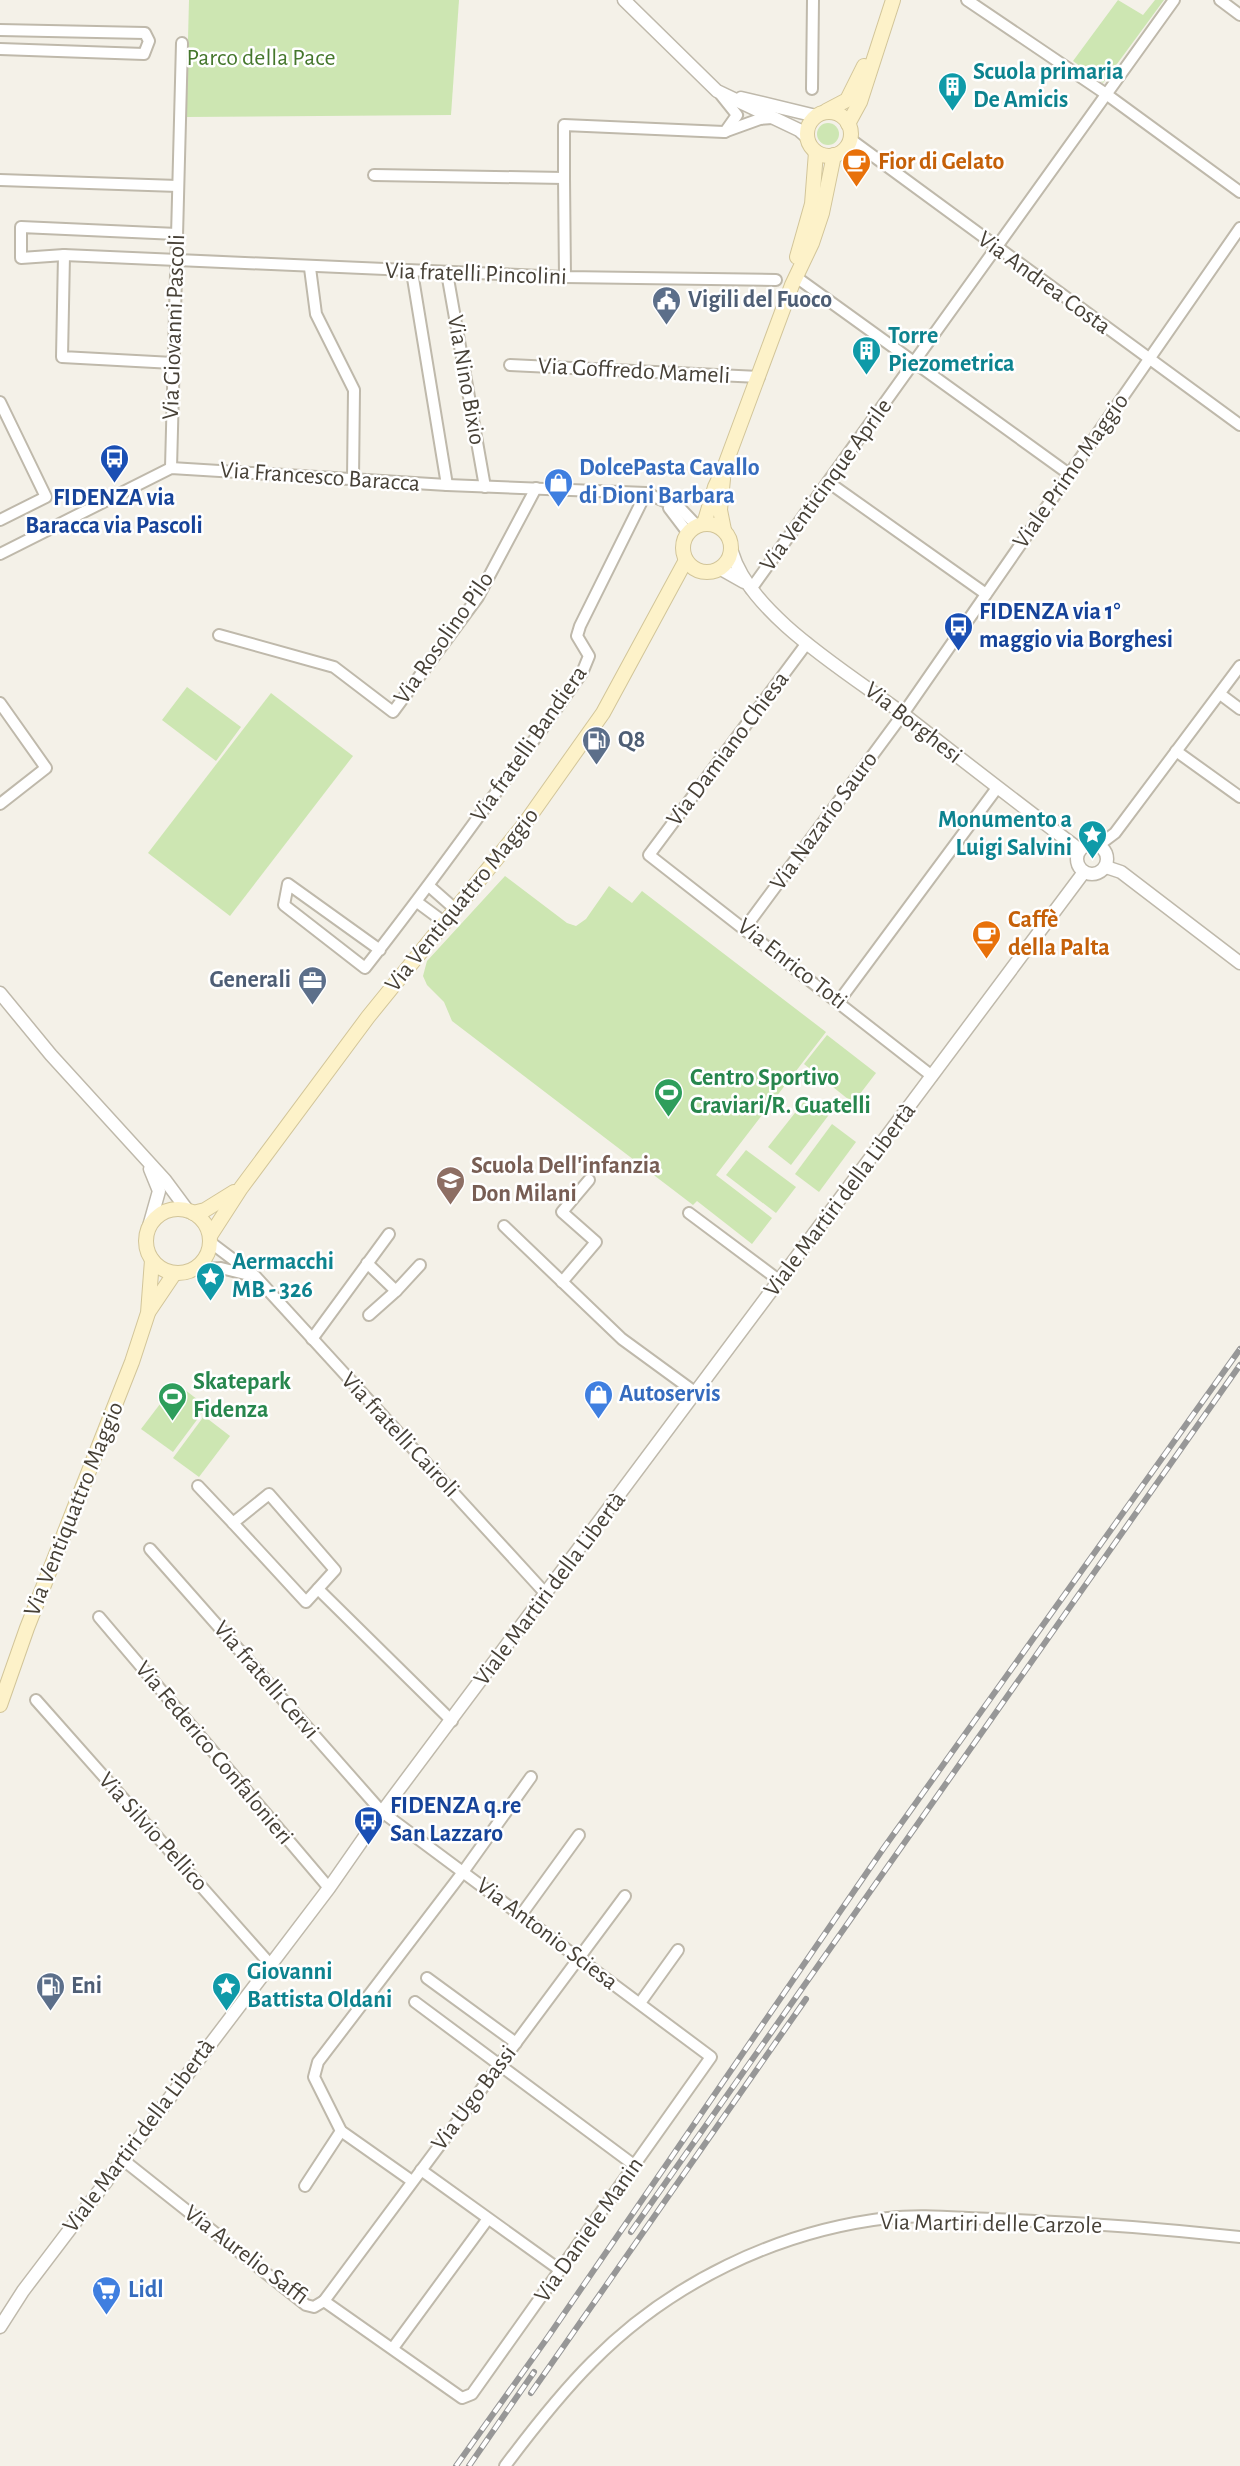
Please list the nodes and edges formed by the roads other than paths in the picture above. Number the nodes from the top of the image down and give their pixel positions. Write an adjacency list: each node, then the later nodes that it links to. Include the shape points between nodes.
1 (624, 0): 13 (street)
2 (813, 0): 12 (street)
3 (893, 0): 9 (main road)
4 (967, 0): 14 (street)
5 (1174, 0): 14 (street, Via Venticinque Aprile)
6 (1220, 0): 7 (street)
7 (1240, 15)
8 (0, 30): 11 (street, via 145,33 149,41 144,54)
9 (880, 35): 15 (main road, via 847,100); 17 (main road, via 860,102)
10 (182, 43): 26 (street, Via Giovanni Pascoli)
11 (0, 49)
12 (812, 89)
13 (723, 93): 15 (street); 16 (street); 18 (street, via 736,111 733,123)
14 (1106, 94): 27 (street); 30 (street, Via Venticinque Aprile)
15 (820, 114): 17 (main road, via 835,113); 19 (main road, via 809,125)
16 (772, 118): 18 (street); 19 (street)
17 (848, 124): 20 (main road)
18 (724, 132): 24 (street, via 564,125)
19 (807, 137): 21 (main road)
20 (850, 139): 22 (main road); 30 (street, Via Andrea Costa)
21 (816, 152): 22 (main road); 38 (main road, Via Ventiquattro Maggio, via 812,204 793,270)
22 (834, 155): 38 (main road, Via Ventiquattro Maggio, via 822,213)
23 (374, 175): 24 (street)
24 (564, 178): 36 (street)
25 (0, 180): 26 (street)
26 (178, 186): 29 (street, Via Giovanni Pascoli)
27 (1240, 192)
28 (1240, 228): 39 (street, Viale Primo Maggio)
29 (177, 234): 31 (street, Via fratelli Pincolini, via 21,227 21,258); 32 (street, Via Giovanni Pascoli)
30 (995, 247): 39 (street, Via Andrea Costa); 40 (street, Via Venticinque Aprile)
31 (64, 255): 32 (street, Via fratelli Pincolini); 41 (street, via 62,357)
32 (176, 261): 33 (street, Via fratelli Pincolini); 41 (street, Via Giovanni Pascoli)
33 (310, 268): 34 (street, Via fratelli Pincolini); 49 (street, via 315,314 354,390)
34 (412, 272): 35 (street, Via fratelli Pincolini); 51 (street)
35 (447, 273): 36 (street, Via fratelli Pincolini); 52 (street, Via Nino Bixio)
36 (565, 277): 37 (street, Via fratelli Pincolini)
37 (776, 280)
38 (794, 281): 40 (street); 43 (main road, Via Ventiquattro Maggio)
39 (1148, 358): 45 (street, Via Andrea Costa); 48 (street, Viale Primo Maggio)
40 (915, 360): 48 (street); 50 (street, Via Venticinque Aprile)
41 (173, 363): 46 (street, Via Giovanni Pascoli)
42 (510, 365): 43 (street, Via Goffredo Mameli)
43 (759, 377): 47 (main road, Via Ventiquattro Maggio)
44 (0, 402): 55 (street, via 46,497)
45 (1240, 425)
46 (171, 468): 49 (street, Via Francesco Baracca); 59 (street)
47 (724, 468): 56 (main road, Via Ventiquattro Maggio); 57 (main road, Via Ventiquattro Maggio, via 720,510)
48 (1069, 474): 64 (street, Viale Primo Maggio)
49 (353, 479): 51 (street, Via Francesco Baracca)
50 (828, 482): 63 (street, Via Venticinque Aprile); 64 (street)
51 (447, 485): 52 (street, Via Francesco Baracca)
52 (485, 487): 53 (street, Via Francesco Baracca)
53 (536, 488): 54 (street, Via Francesco Baracca); 66 (street, Via Rosolino Pilo, via 478,597 393,712 334,667)
54 (646, 493): 56 (street, Via Francesco Baracca, via 680,508); 82 (street, Via fratelli Bandiera, via 580,626 577,636 589,656 582,672)
55 (0, 520)
56 (696, 528): 57 (main road, via 711,524); 60 (main road, Via Ventiquattro Maggio, via 683,546)
57 (724, 530): 58 (main road, Via Ventiquattro Maggio)
58 (732, 552): 61 (main road); 63 (street, Via Borghesi)
59 (0, 554)
60 (686, 560): 62 (main road); 65 (main road, Via Ventiquattro Maggio)
61 (720, 569): 62 (main road); 63 (street, Via Borghesi, via 735,575)
62 (699, 571): 65 (main road, Via Ventiquattro Maggio)
63 (751, 589): 67 (street, Via Borghesi)
64 (986, 594): 72 (street, Viale Primo Maggio)
65 (665, 600): 84 (main road, Via Ventiquattro Maggio, via 603,713 523,826)
66 (219, 635)
67 (807, 643): 72 (street, Via Borghesi); 79 (street, Via Damiano Chiesa)
68 (1240, 666): 69 (street)
69 (1220, 694): 71 (street); 73 (street)
70 (0, 703): 76 (street, via 46,768)
71 (1240, 709)
72 (903, 714): 74 (street, Via Borghesi); 86 (street, Via Nazario Sauro)
73 (1176, 751): 75 (street); 77 (street, via 1115,833)
74 (997, 788): 78 (street, Via Borghesi); 90 (street)
75 (1240, 797)
76 (0, 804)
77 (1099, 845): 78 (street, via 1087,844); 80 (street, via 1106,851)
78 (1080, 850): 81 (street, via 1077,862)
79 (650, 855): 86 (street, Via Enrico Toti)
80 (1106, 867): 81 (street, via 1094,874); 88 (street, via 1121,872)
81 (1084, 872): 91 (street, Viale Martiri della Libertà)
82 (429, 886): 83 (street, Via fratelli Bandiera); 84 (street)
83 (417, 902): 85 (street); 87 (street, Via fratelli Bandiera)
84 (455, 909): 85 (main road, Via Ventiquattro Maggio)
85 (444, 922): 94 (main road, Via Ventiquattro Maggio)
86 (745, 928): 90 (street, Via Enrico Toti)
87 (380, 950): 87 (street, Via fratelli Bandiera, via 365,968 284,905 288,885)
88 (1240, 963)
89 (0, 993): 92 (street)
90 (839, 1001): 91 (street, Via Enrico Toti)
91 (932, 1076): 107 (street, Viale Martiri della Libertà)
92 (143, 1158): 95 (street); 98 (street, via 159,1191)
93 (589, 1180): 108 (street, via 562,1212 596,1242)
94 (241, 1188): 95 (main road, Via Ventiquattro Maggio, via 205,1210); 100 (main road, Via Ventiquattro Maggio)
95 (191, 1212): 98 (main road, Via Ventiquattro Maggio, via 169,1210); 100 (main road, via 207,1226)
96 (689, 1213): 107 (street)
97 (504, 1226): 108 (street)
98 (148, 1230): 101 (main road, Via Ventiquattro Maggio, via 146,1241)
99 (389, 1234): 102 (street)
100 (210, 1239): 104 (main road, Via Ventiquattro Maggio, via 206,1258); 106 (street, Via fratelli Cairoli)
101 (152, 1260): 105 (main road); 110 (main road, Via Ventiquattro Maggio)
102 (367, 1263): 109 (street); 112 (street)
103 (420, 1265): 109 (street)
104 (193, 1270): 105 (main road); 106 (street, via 221,1268)
105 (174, 1274): 110 (main road, Via Ventiquattro Maggio)
106 (255, 1276): 112 (street, Via fratelli Cairoli)
107 (780, 1281): 113 (street, Viale Martiri della Libertà)
108 (562, 1282): 113 (street, via 621,1339)
109 (396, 1291): 111 (street)
110 (148, 1313): 121 (main road, Via Ventiquattro Maggio)
111 (369, 1315)
112 (312, 1339): 118 (street, Via fratelli Cairoli)
113 (696, 1393): 118 (street, Viale Martiri della Libertà)
114 (198, 1486): 115 (street)
115 (233, 1523): 117 (street, via 306,1602); 117 (street, via 269,1494 335,1570)
116 (150, 1549): 124 (street, Via fratelli Cervi)
117 (318, 1589): 122 (street)
118 (546, 1594): 122 (street, Viale Martiri della Libertà)
119 (99, 1617): 127 (street, Via Federico Confalonieri)
120 (36, 1700): 132 (street, Via Silvio Pellico)
121 (0, 1706)
122 (452, 1721): 124 (street, Viale Martiri della Libertà)
123 (531, 1778): 126 (street)
124 (382, 1812): 126 (street, Via Antonio Sciesa); 127 (street, Viale Martiri della Libertà)
125 (579, 1835): 129 (street)
126 (463, 1872): 129 (street, Via Antonio Sciesa); 139 (street, via 318,2062 314,2077)
127 (329, 1888): 132 (street, Viale Martiri della Libertà)
128 (626, 1896): 131 (street, Via Ugo Bassi)
129 (521, 1915): 131 (street, Via Antonio Sciesa)
130 (678, 1950): 135 (street)
131 (579, 1958): 135 (street, Via Antonio Sciesa); 136 (street, Via Ugo Bassi)
132 (270, 1964): 140 (street, Viale Martiri della Libertà)
133 (427, 1978): 136 (street)
134 (415, 2002): 138 (street)
135 (639, 2003): 137 (street, Via Antonio Sciesa)
136 (516, 2043): 138 (street, Via Ugo Bassi)
137 (711, 2057): 141 (street, Via Daniele Manin)
138 (499, 2065): 141 (street); 142 (street, Via Ugo Bassi)
139 (341, 2132): 143 (street); 144 (street)
140 (122, 2159): 148 (street, Via Aurelio Saffi, via 306,2305 314,2307); 149 (street, Viale Martiri della Libertà)
141 (634, 2165): 147 (street, Via Daniele Manin)
142 (421, 2170): 143 (street, Via Ugo Bassi); 145 (street)
143 (412, 2181): 148 (street, Via Ugo Bassi)
144 (305, 2186)
145 (487, 2220): 147 (street); 152 (street)
146 (1240, 2237): 154 (street, Via Martiri delle Carzole, via 1070,2222 888,2218 766,2248 705,2276 627,2330 551,2406)
147 (560, 2270): 153 (street, Via Daniele Manin, via 472,2394)
148 (324, 2301): 152 (street, Via Aurelio Saffi)
149 (13, 2305): 150 (street, Viale Martiri della Libertà); 151 (street, Viale Martiri della Libertà)
150 (0, 2314)
151 (0, 2327)
152 (393, 2348): 153 (street, Via Aurelio Saffi)
153 (462, 2398)
154 (505, 2466)

